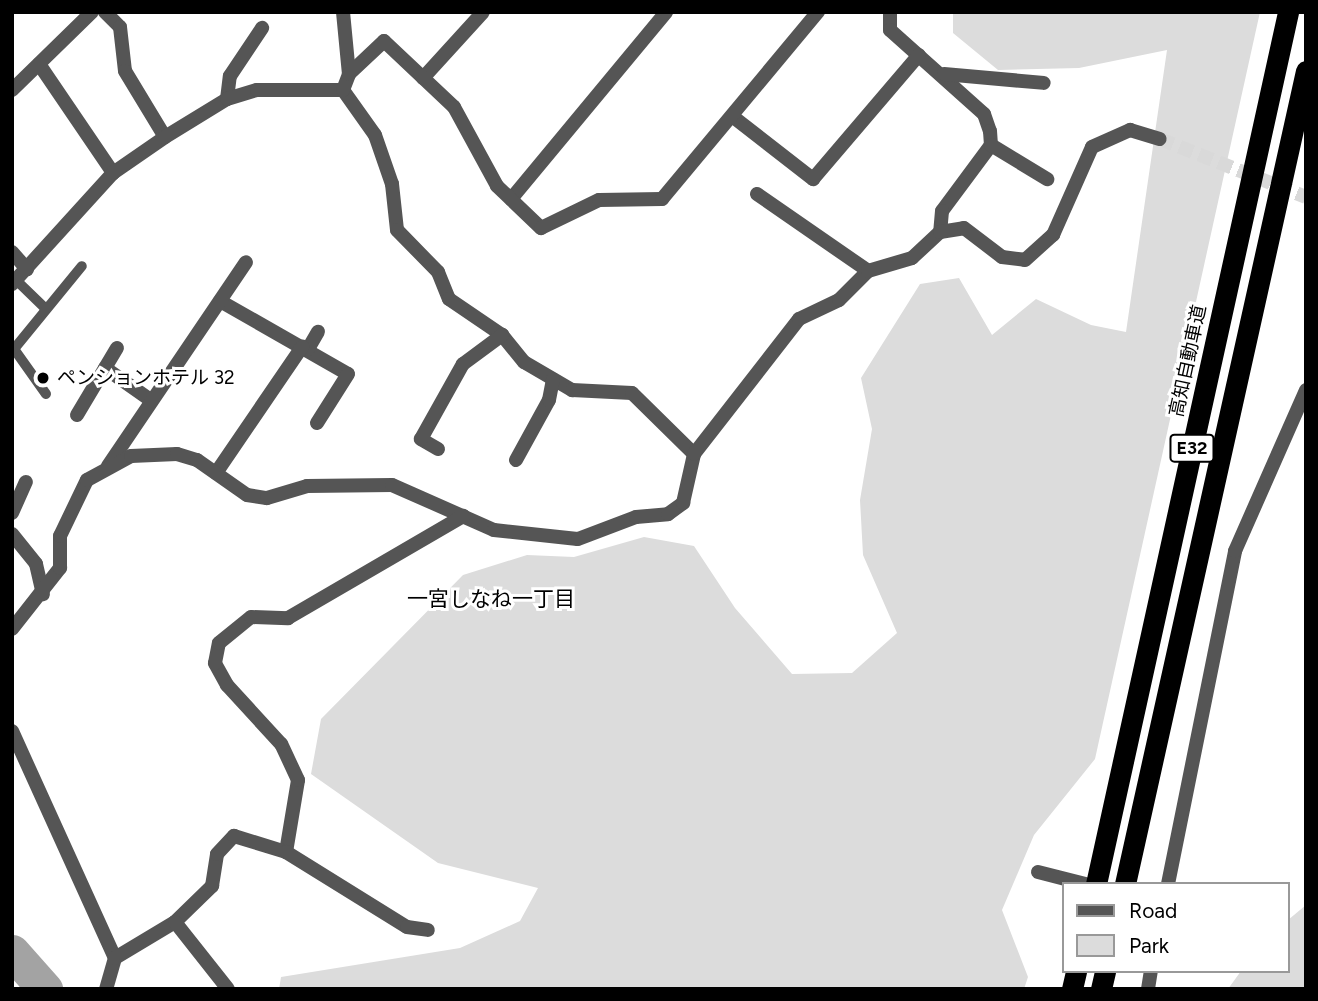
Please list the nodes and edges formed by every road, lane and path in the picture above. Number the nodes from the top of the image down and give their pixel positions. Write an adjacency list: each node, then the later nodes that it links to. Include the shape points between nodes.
1 (92, 12): 11 (street)
2 (106, 12): 21 (street, via 120,27 125,71)
3 (343, 12): 13 (street)
4 (483, 12): 15 (street)
5 (666, 12): 27 (street)
6 (818, 12): 20 (street)
7 (890, 12): 10 (street, via 890,30)
8 (1289, 12): 63 (highway, 高知自動車道 / E32)
9 (262, 28): 19 (street, via 230,76)
10 (919, 55): 14 (street); 20 (street, via 813,179)
11 (39, 64): 17 (street); 24 (street)
12 (1306, 71): 64 (highway, E32)
13 (349, 74): 15 (street, via 384,41); 18 (street)
14 (944, 74): 16 (street); 23 (street, via 984,114)
15 (423, 78): 27 (street, via 454,107 477,156)
16 (1044, 83)
17 (12, 90)
18 (342, 90): 19 (street, via 257,90); 38 (street, via 375,135 392,184 397,230 438,272 449,299)
19 (227, 99): 21 (street)
20 (732, 116): 27 (street, via 662,199 599,200 541,228)
21 (165, 137): 24 (street)
22 (1160, 139): 28 (street, via 1130,130 1092,148 1053,235 1025,260 1002,257 964,228)
23 (991, 145): 25 (street); 28 (street, via 942,211)
24 (113, 173): 32 (street)
25 (1047, 179)
26 (757, 194): 33 (street)
27 (511, 199)
28 (940, 232): 33 (street, via 912,258)
29 (12, 252): 32 (street)
30 (246, 262): 35 (street)
31 (82, 266): 36 (lane)
32 (27, 269): 34 (street)
33 (868, 271): 49 (street, via 839,300 799,319)
34 (14, 282): 36 (lane)
35 (220, 301): 40 (street); 45 (street)
36 (45, 307): 44 (lane, via 41,330 13,355)
37 (318, 332): 40 (street)
38 (502, 335): 42 (street, via 524,362); 48 (street, via 463,363 421,439)
39 (117, 348): 41 (street)
40 (305, 348): 47 (street, via 348,374); 52 (street)
41 (105, 368): 45 (street); 46 (street)
42 (553, 379): 49 (street, via 572,390 632,393); 50 (street)
43 (1306, 390): 65 (street, via 1235,551)
44 (46, 394)
45 (152, 401): 51 (street)
46 (77, 415)
47 (317, 423)
48 (438, 449)
49 (694, 454): 55 (street, via 683,503 668,514 636,517 578,539 494,530)
50 (516, 460)
51 (107, 468): 52 (street, via 131,456 177,454); 57 (street, via 87,480 60,536 60,568)
52 (216, 473): 55 (street, via 247,495 267,498 307,486 392,485)
53 (26, 482): 54 (street)
54 (12, 513)
55 (463, 516): 60 (street, via 288,618 251,617 219,643 215,663 227,685 281,744 298,780)
56 (12, 534): 57 (street, via 36,564)
57 (43, 594): 58 (street)
58 (12, 629)
59 (12, 731): 68 (street)
60 (286, 852): 66 (street, via 247,837 223,842 212,886); 67 (street, via 407,927)
61 (1038, 872): 62 (street)
62 (1077, 882)
63 (1096, 882)
64 (1125, 882)
65 (1168, 882)
66 (176, 922): 68 (street); 70 (street)
67 (428, 930)
68 (115, 958): 69 (street)
69 (106, 989)
70 (228, 989)

